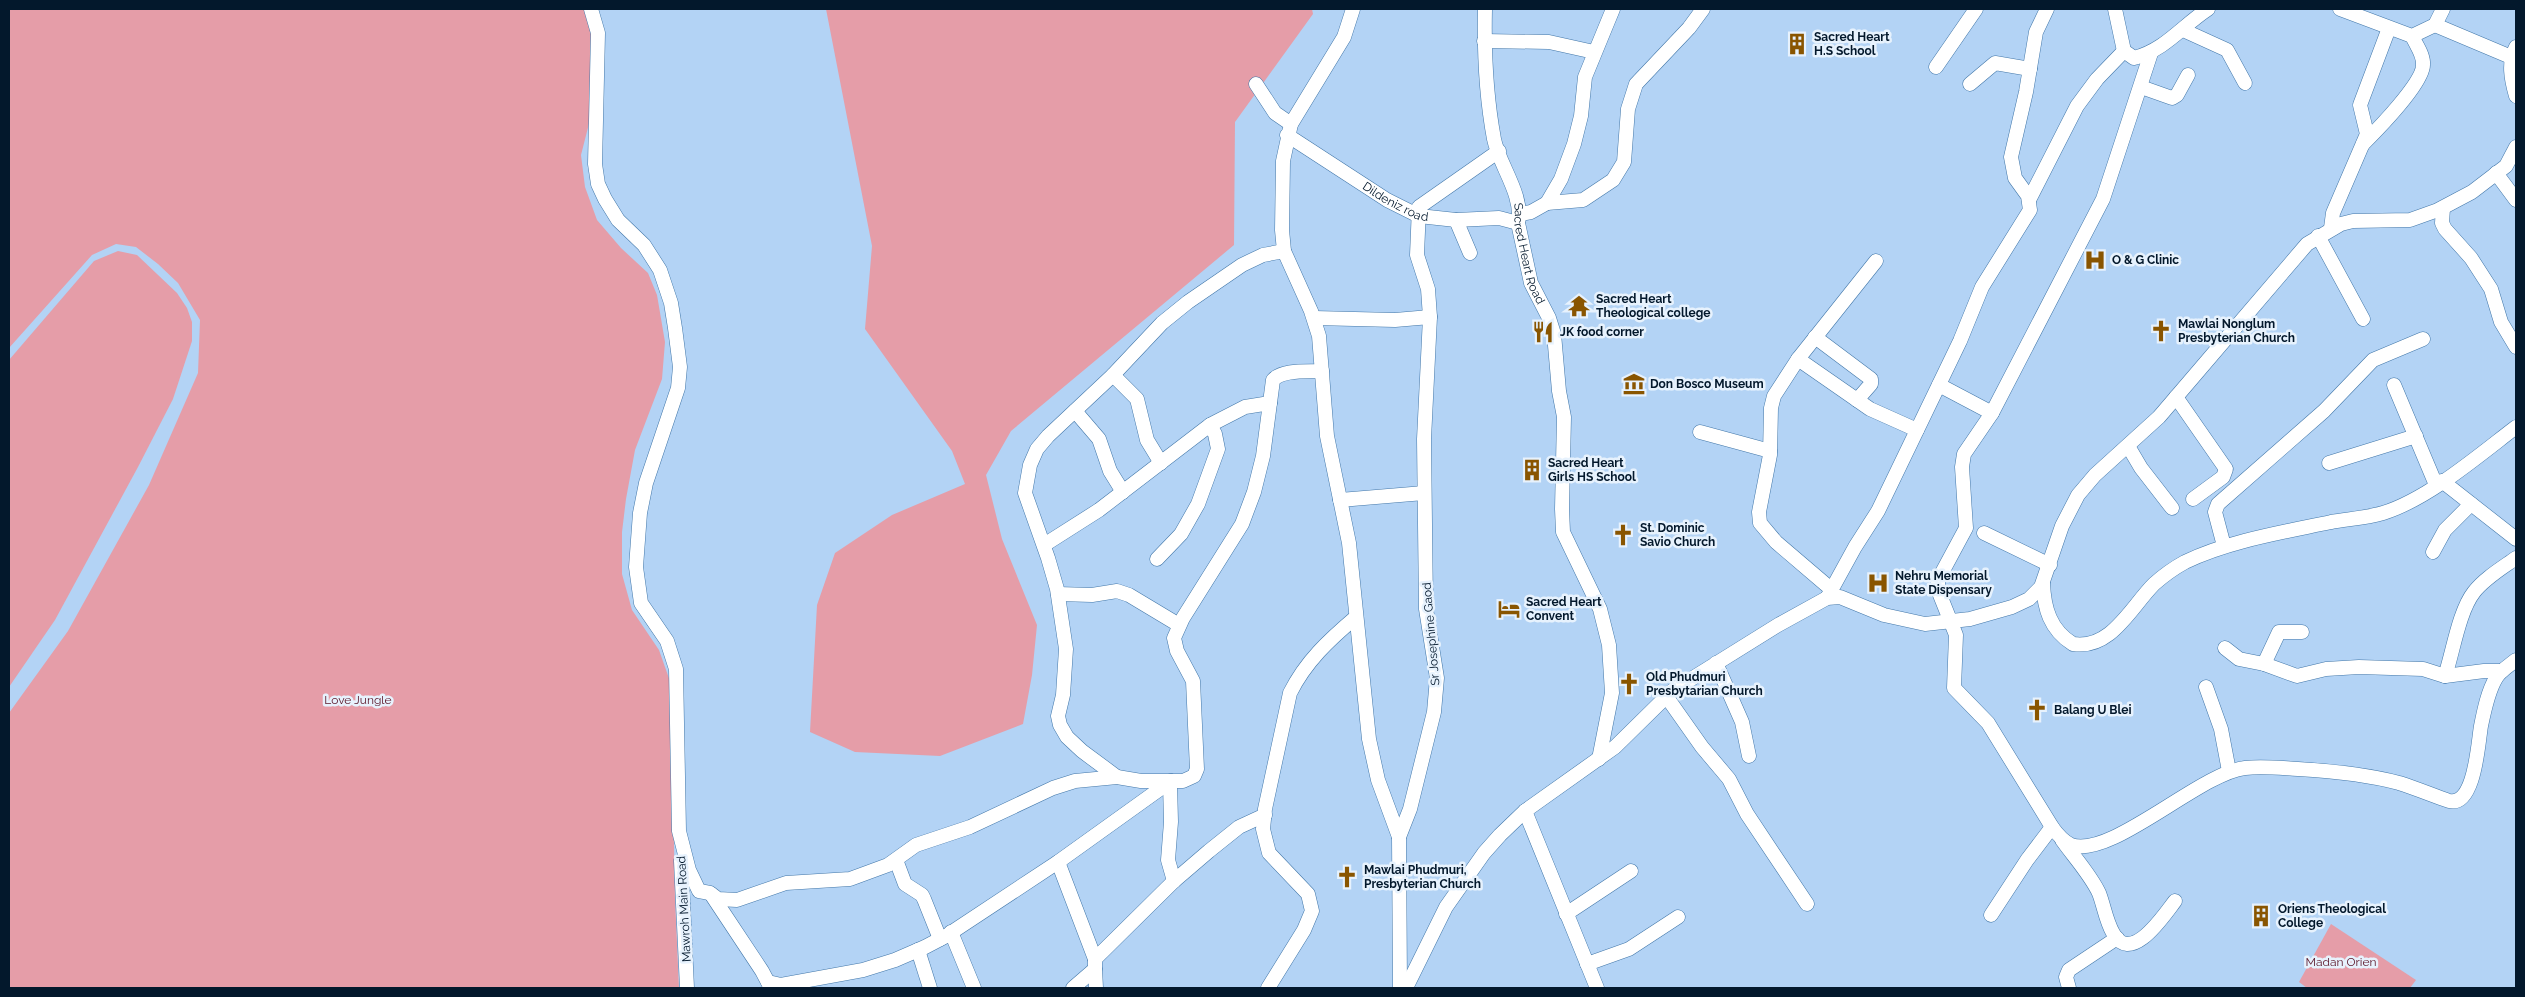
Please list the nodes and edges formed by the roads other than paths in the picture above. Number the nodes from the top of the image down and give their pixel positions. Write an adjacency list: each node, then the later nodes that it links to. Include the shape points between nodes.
1 (591, 9): 110 (street, via 598,34 595,164 598,184 618,220 644,245 660,270 671,302 680,367 674,400 646,483 636,567 641,603 667,641 676,669)
2 (1353, 9): 30 (street, via 1344,37)
3 (1485, 9): 17 (street, Sacred Heart Road)
4 (1613, 9): 19 (street)
5 (1703, 9): 37 (street, via 1636,84 1628,109 1624,162 1617,175 1583,200)
6 (1976, 9): 22 (street)
7 (2047, 9): 23 (street, via 2036,32)
8 (2115, 9): 18 (street)
9 (2208, 9): 15 (street)
10 (2340, 9): 12 (street)
11 (2443, 9): 13 (street)
12 (2372, 14): 14 (street)
13 (2436, 25): 16 (street); 20 (street)
14 (2390, 28): 16 (street); 31 (street, via 2360,105 2367,130)
15 (2183, 30): 21 (street); 25 (street, via 2227,50)
16 (2412, 36): 31 (street, via 2422,57 2422,73)
17 (1484, 41): 19 (street, via 1549,42); 33 (street, Sacred Heart Road, via 1485,71)
18 (2124, 51): 21 (street, via 2134,58); 35 (street, via 2077,106)
19 (1594, 52): 37 (street, via 1585,77 1574,144 1561,179)
20 (2514, 52): 29 (street)
21 (2151, 53): 28 (street)
22 (1936, 67)
23 (2030, 69): 27 (street, via 1995,63); 35 (street, via 2011,164 2014,178)
24 (2188, 75): 28 (street, via 2178,95 2172,98)
25 (2244, 83)
26 (1256, 84): 30 (street, Dildeniz road)
27 (1970, 84)
28 (2140, 87): 63 (street, via 2103,200)
29 (2516, 96)
30 (1289, 130): 39 (street, Dildeniz road, via 1388,200); 44 (street, via 1283,161)
31 (2362, 144): 42 (street, via 2333,213)
32 (2516, 147): 34 (street, via 2506,166)
33 (1499, 151): 39 (street, via 1423,203 1419,207); 40 (street, Sacred Heart Road, via 1510,175)
34 (2496, 173): 36 (street); 38 (street, via 2472,192)
35 (2030, 200): 57 (street, via 2030,210 1982,288)
36 (2516, 200)
37 (1547, 203): 40 (street)
38 (2443, 208): 42 (street, via 2410,220 2352,221); 50 (street, via 2445,229 2471,258)
39 (1419, 216): 41 (street, Dildeniz road); 47 (street, Sr Josephine Gaod, via 1417,255 1428,289)
40 (1519, 218): 41 (street, Dildeniz road); 103 (street, Sacred Heart Road, via 1531,283 1554,334 1564,417 1563,532 1600,609 1609,644 1612,693)
41 (1456, 220): 45 (street)
42 (2331, 228): 43 (street)
43 (2318, 236): 49 (street); 59 (street, via 2297,254)
44 (1284, 251): 48 (street); 56 (street, via 1263,255 1247,263 1188,302 1162,323)
45 (1470, 252)
46 (1876, 261): 51 (street)
47 (1430, 317): 48 (street, via 1394,320); 75 (street, Sr Josephine Gaod, via 1424,411)
48 (1314, 318): 55 (street)
49 (2363, 319)
50 (2511, 327): 53 (street)
51 (1815, 337): 54 (street); 60 (street, via 1871,379 1871,384)
52 (2423, 339): 83 (street, via 2373,360 2324,411 2218,504 2214,512)
53 (2516, 347)
54 (1798, 358): 60 (street); 70 (street, via 1771,402)
55 (1322, 371): 61 (street, via 1278,375 1273,380); 77 (street, via 1327,436)
56 (1114, 376): 62 (street); 72 (street, via 1137,399 1148,440)
57 (1939, 385): 63 (street); 66 (street)
58 (2394, 385): 68 (street)
59 (2176, 397): 69 (street, via 2150,428); 76 (street, via 2226,469 2223,476)
60 (1857, 400): 66 (street)
61 (1270, 402): 64 (street, via 1245,408); 93 (street, via 1263,456 1242,524)
62 (1075, 411): 74 (street, via 1099,439 1110,471); 82 (street, via 1037,449 1026,479 1025,493)
63 (1992, 413): 92 (street, via 1964,454 1966,528 1938,580 1938,590)
64 (1210, 425): 72 (street); 86 (street, via 1218,450 1198,504 1181,534)
65 (2516, 427): 73 (street)
66 (1917, 430): 89 (street, via 1878,511)
67 (1700, 432): 70 (street)
68 (2416, 436): 71 (street); 73 (street)
69 (2128, 446): 79 (street); 87 (street, via 2078,495 2062,526)
70 (1770, 450): 89 (street, via 1760,522)
71 (2328, 462)
72 (1161, 463): 74 (street)
73 (2439, 483): 78 (street); 83 (street, via 2384,513)
74 (1123, 492): 82 (street)
75 (1424, 493): 77 (street); 111 (street, Sr Josephine Gaod, via 1426,610 1437,689 1410,809)
76 (2192, 499)
77 (1340, 500): 91 (street, via 1349,543)
78 (2471, 504): 81 (street); 84 (street, via 2445,530)
79 (2172, 508)
80 (1984, 533): 87 (street)
81 (2516, 539)
82 (1044, 545): 90 (street)
83 (2224, 546): 88 (street, via 2170,571 2154,584 2121,623 2093,643 2073,644 2056,630 2043,604)
84 (2433, 552)
85 (2516, 558): 99 (street, via 2473,593 2466,606)
86 (1157, 559)
87 (2050, 565): 88 (street)
88 (2043, 583): 92 (street, via 2037,594 2012,607)
89 (1829, 593): 92 (street, via 1900,620 1925,624); 96 (street)
90 (1058, 594): 93 (street, via 1092,595 1117,591); 105 (street, via 1066,649 1058,716 1060,725 1082,751)
91 (1356, 617): 108 (street, via 1318,651 1298,676 1290,693); 111 (street, via 1369,740 1378,780)
92 (1952, 622): 109 (street, via 1956,635 1954,688 1988,723)
93 (1178, 625): 106 (street, via 1175,646 1193,681 1197,769 1189,779)
94 (2302, 632): 97 (street, via 2279,632)
95 (2225, 648): 97 (street, via 2239,659)
96 (1716, 663): 101 (street); 102 (street, via 1742,722)
97 (2264, 664): 99 (street, via 2297,676 2359,666 2423,669)
98 (2510, 667): 99 (street); 104 (street, via 2496,676 2490,690 2473,774 2462,798 2456,801 2398,783 2339,772 2270,767)
99 (2446, 676)
100 (2206, 686): 104 (street, via 2221,729)
101 (1666, 696): 103 (street); 119 (street, via 1729,779 1747,814)
102 (1749, 756)
103 (1599, 759): 107 (street)
104 (2229, 770): 112 (street, via 2158,814 2096,843 2083,846)
105 (1117, 776): 106 (street); 113 (street, via 1075,781 1053,788 970,827 916,845)
106 (1170, 782): 114 (street); 116 (street, via 1168,860)
107 (1525, 811): 120 (street); 136 (street, via 1484,853 1446,907)
108 (1265, 815): 116 (street, via 1239,827); 134 (street, via 1263,829 1268,853 1308,894 1312,911)
109 (2052, 827): 112 (street); 121 (street)
110 (679, 831): 117 (street, via 699,891); 129 (street, Mawroh Main Road)
111 (1399, 837): 135 (street, Sr Josephine Gaod)
112 (2061, 838): 124 (street, via 2098,891)
113 (896, 860): 117 (street, via 850,880 786,884 744,899 722,900); 123 (street, via 905,884 922,895)
114 (1058, 862): 123 (street); 126 (street)
115 (1631, 871): 120 (street)
116 (1174, 881): 126 (street)
117 (710, 892): 128 (street)
118 (2175, 901): 124 (street, via 2141,940 2126,944)
119 (1807, 904)
120 (1566, 914): 127 (street)
121 (1992, 915)
122 (1678, 917): 127 (street, via 1629,949)
123 (945, 936): 125 (street); 131 (street)
124 (2116, 938): 138 (street, via 2069,970 2066,976)
125 (918, 950): 128 (street, via 863,970); 130 (street)
126 (1095, 964): 132 (street); 133 (street)
127 (1587, 964): 137 (street)
128 (769, 985)
129 (687, 988)
130 (930, 988)
131 (974, 988)
132 (1073, 988)
133 (1096, 988)
134 (1268, 988)
135 (1400, 988)
136 (1406, 988)
137 (1597, 988)
138 (2069, 988)

